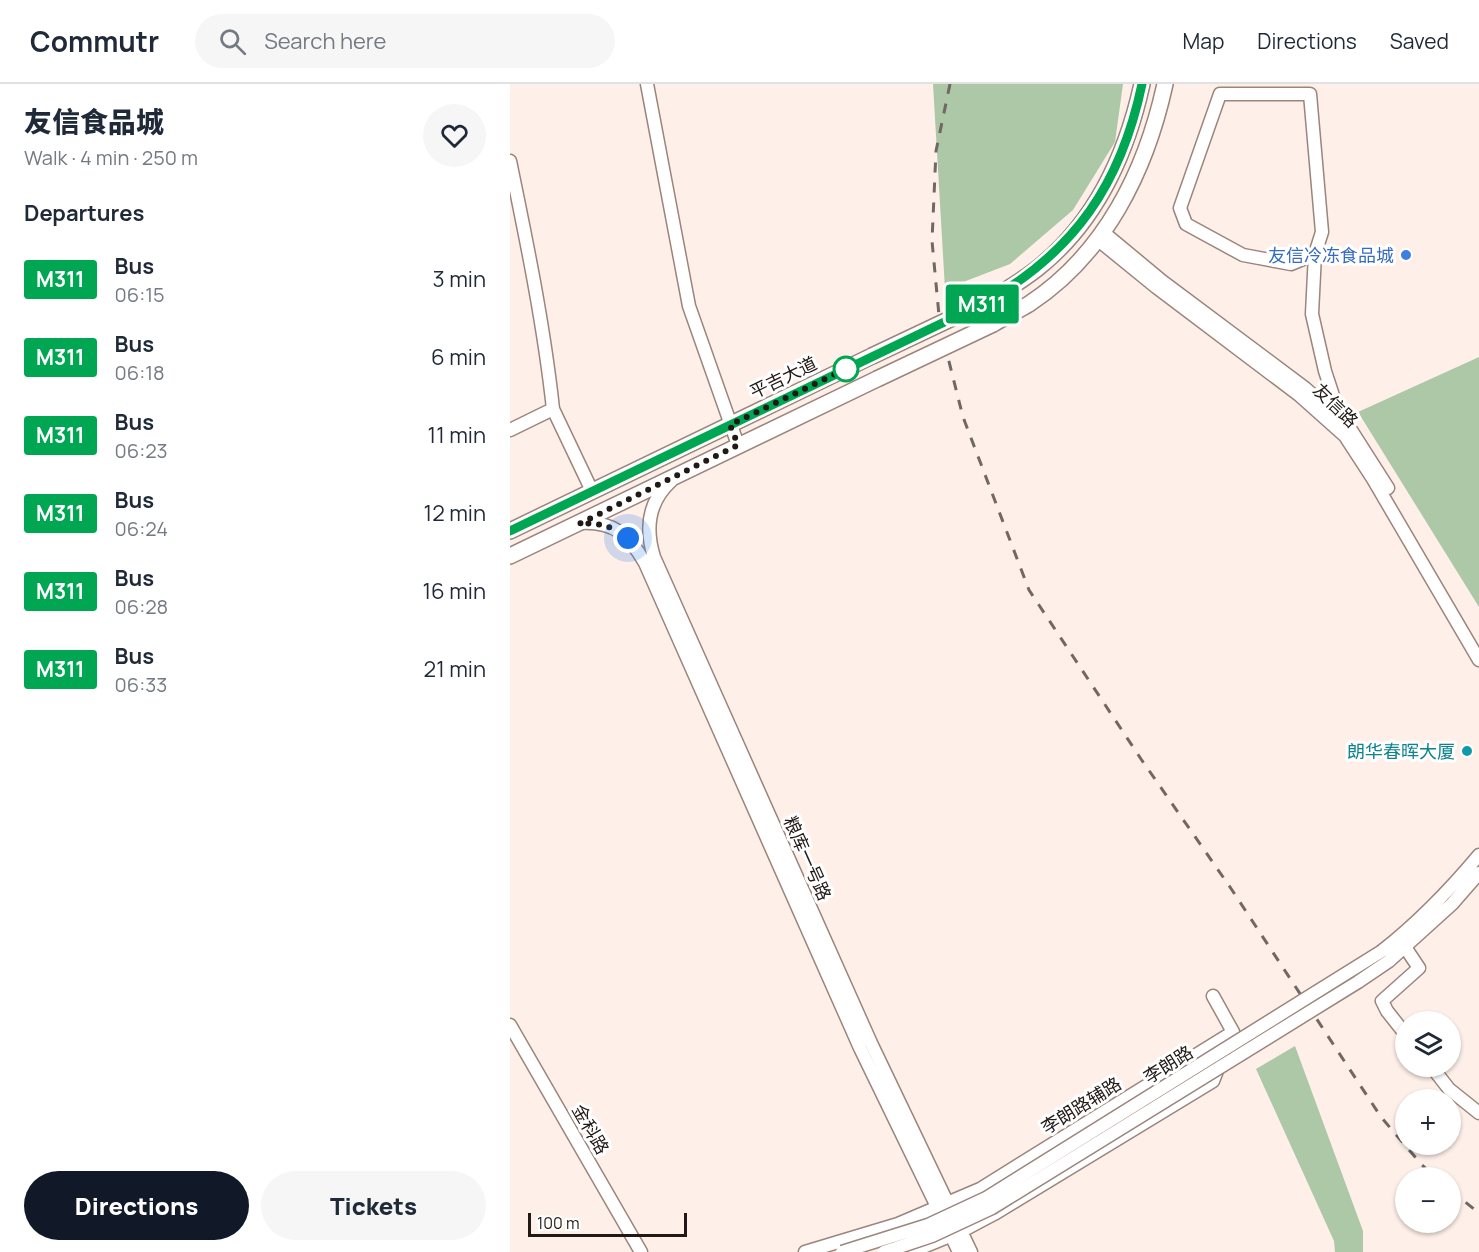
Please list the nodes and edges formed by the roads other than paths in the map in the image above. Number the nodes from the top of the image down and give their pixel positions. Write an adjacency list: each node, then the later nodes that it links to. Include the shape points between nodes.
1 (647, 84): 9 (street, via 689,306)
2 (1142, 84): 9 (main road, 平吉大道, bridge, via 1122,151 1090,213 1044,263 986,302)
3 (1165, 84): 5 (main road, via 1143,159 1126,196)
4 (510, 161): 7 (street)
5 (1100, 236): 8 (street, 友信路, via 1305,388); 11 (main road, bridge, via 1059,280 993,324); 18 (street, 友信路, via 1165,294 1299,395 1345,436)
6 (1315, 254): 6 (street, via 1322,232 1310,94 1220,94 1180,208 1186,224 1243,255 1291,264); 8 (street, via 1312,314)
7 (553, 409): 10 (street); 13 (street)
8 (1342, 421): 17 (street, 友信路, via 1379,473)
9 (730, 425): 11 (street); 13 (main road, 平吉大道)
10 (510, 430)
11 (738, 445): 12 (main road)
12 (675, 477): 14 (main road); 29 (street, 粮库一号路, via 655,500 650,514 648,529 654,557)
13 (592, 491): 15 (main road, 平吉大道)
14 (579, 524): 16 (main road); 29 (street, 粮库一号路, via 615,529 628,538 645,562 860,1048)
15 (510, 531)
16 (510, 556)
17 (1479, 644)
18 (1479, 660)
19 (1479, 855): 22 (street, 李朗路)
20 (1479, 873): 21 (street, 李朗路)
21 (1406, 947): 22 (street, 李朗路); 24 (street, via 1419,968 1382,1001)
22 (1385, 956): 33 (street, 李朗路, bridge, via 986,1198 928,1225); 34 (street, 李朗路, bridge, via 1358,982 992,1208 932,1236)
23 (1213, 996): 26 (street)
24 (1395, 1021)
25 (510, 1025): 31 (street, 金科路)
26 (1233, 1032): 29 (street, 李朗路辅路, via 980,1189); 30 (street, via 1214,1081)
27 (1440, 1077): 28 (street)
28 (1479, 1113)
29 (944, 1206): 30 (street, 粮库一号路); 32 (street, 李朗路辅路)
30 (957, 1233): 35 (street); 36 (street, 粮库一号路); 37 (street, 粮库一号路)
31 (641, 1252)
32 (805, 1252)
33 (842, 1252)
34 (884, 1252)
35 (911, 1252)
36 (959, 1252)
37 (971, 1252)

